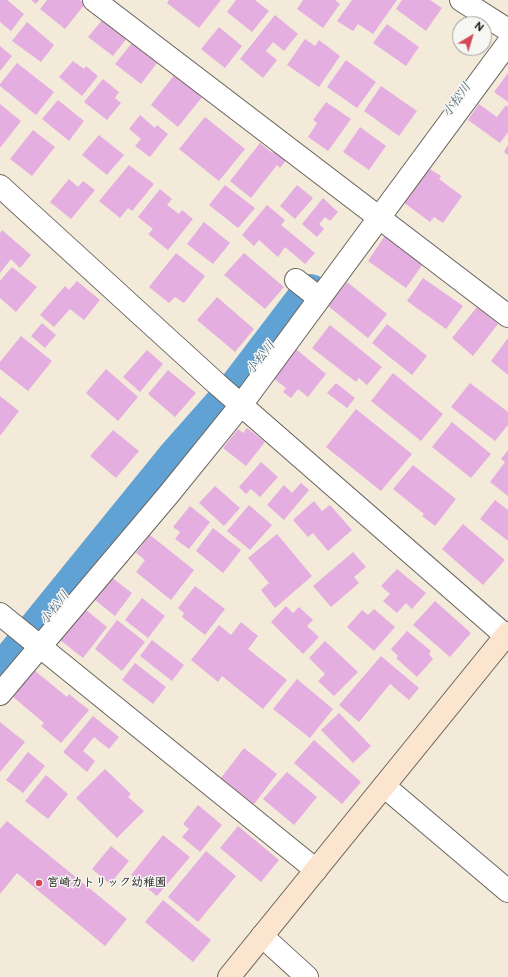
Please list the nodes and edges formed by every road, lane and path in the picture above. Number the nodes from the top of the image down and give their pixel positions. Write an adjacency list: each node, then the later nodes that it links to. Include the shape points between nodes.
1 (94, 0): 6 (street)
2 (461, 0): 3 (street)
3 (508, 30)
4 (508, 43): 6 (street)
5 (0, 186): 10 (street)
6 (379, 217): 8 (street); 9 (street)
7 (296, 280): 8 (street)
8 (319, 298): 10 (street)
9 (508, 316)
10 (241, 405): 12 (street); 13 (street)
11 (2, 621): 13 (street)
12 (507, 635): 15 (street)
13 (41, 646): 14 (street); 16 (street)
14 (0, 694)
15 (384, 786): 16 (street); 17 (street)
16 (316, 870): 18 (street)
17 (508, 891)
18 (262, 936): 19 (street); 20 (street)
19 (229, 977)
20 (306, 977)

